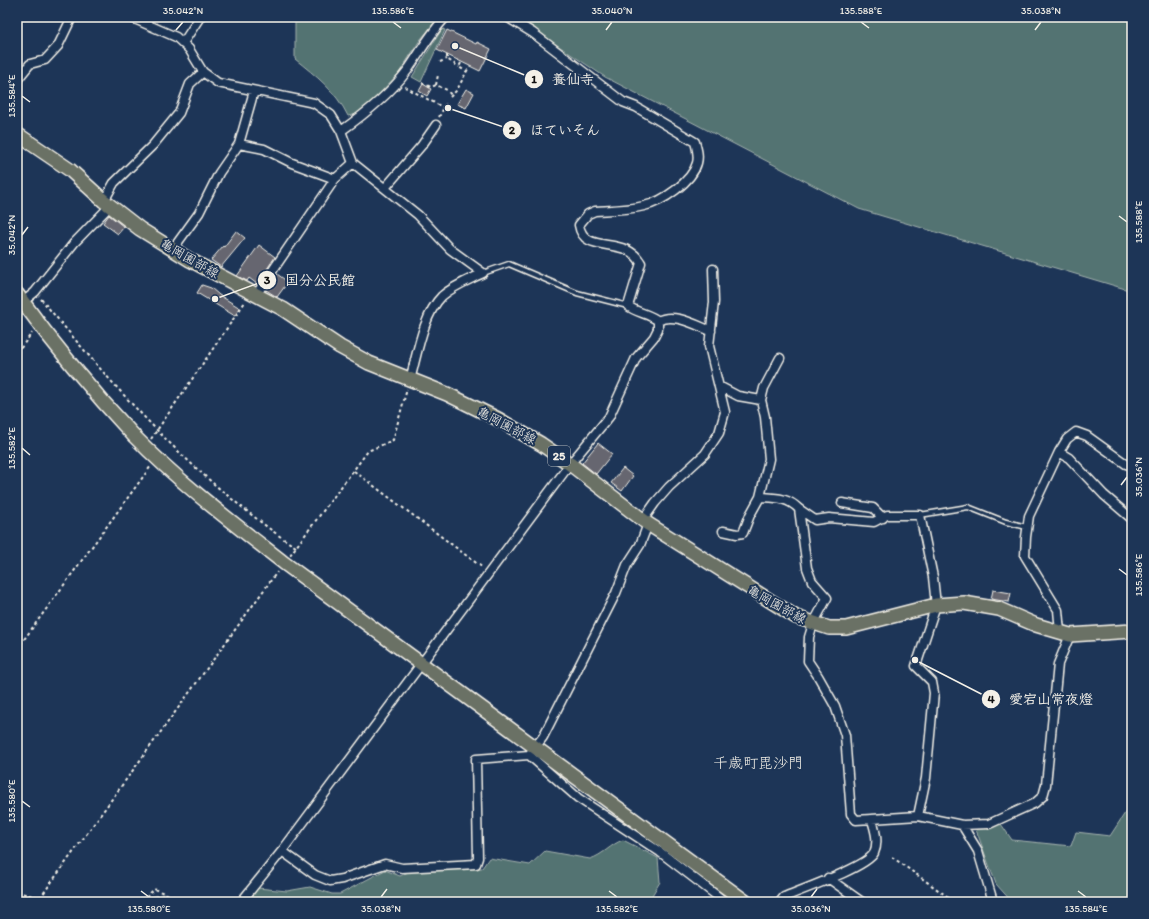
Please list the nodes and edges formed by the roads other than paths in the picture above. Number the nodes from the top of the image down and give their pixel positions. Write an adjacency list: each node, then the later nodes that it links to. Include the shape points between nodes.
1 (72, 17): 8 (street, via 58,46 44,60 30,64)
2 (130, 17): 6 (street, via 166,32)
3 (200, 17): 6 (street)
4 (446, 17): 11 (street, via 434,29 397,83 364,115)
5 (507, 17): 23 (street, via 533,33 623,102 695,142 698,151 697,162 693,171 673,192 645,206 595,211 588,214 579,225 580,232 589,241 628,249 637,256 641,263)
6 (183, 43): 7 (street)
7 (203, 72): 9 (street, via 218,83); 17 (street, via 190,84 179,113 153,145 114,183)
8 (17, 80)
9 (254, 91): 11 (street, via 314,103 331,114); 13 (street)
10 (436, 125): 16 (street, via 422,146)
11 (341, 131): 14 (street)
12 (17, 134): 17 (main road, 亀岡園部線 / 25, via 70,170)
13 (238, 144): 15 (street, via 264,149 292,163); 18 (street, via 219,173 199,212)
14 (352, 162): 15 (street); 16 (street)
15 (335, 178): 21 (street)
16 (385, 188): 20 (street, via 418,215 450,249)
17 (107, 203): 18 (main road, 亀岡園部線 / 25, via 140,229); 22 (street, via 35,292)
18 (173, 249): 21 (main road, 亀岡園部線 / 25)
19 (713, 269): 25 (street, via 714,302)
20 (482, 273): 23 (lane, via 509,264 577,292); 27 (street, via 451,289 433,308 424,327)
21 (254, 294): 27 (main road, 亀岡園部線 / 25, via 283,309 368,363)
22 (20, 298): 46 (main road, via 99,397 158,457 224,517)
23 (628, 306): 24 (street)
24 (658, 321): 25 (street, via 663,318 688,321); 31 (street, via 654,337 636,358 610,417)
25 (711, 331): 28 (street, via 709,346)
26 (780, 358): 29 (street, via 764,388)
27 (410, 380): 31 (main road, 亀岡園部線 / 25, via 447,394 498,419)
28 (720, 386): 29 (street, via 738,396); 39 (street, via 725,412 719,433 705,454 655,503)
29 (761, 400): 33 (street, via 770,459)
30 (1059, 452): 32 (street, via 1067,439 1076,432 1087,436); 38 (street, via 1069,458 1104,495); 40 (street, via 1029,516)
31 (570, 464): 39 (main road, 亀岡園部線 / 25); 46 (street)
32 (1132, 466)
33 (760, 497): 35 (street, via 783,498); 41 (street, via 743,533)
34 (842, 503): 37 (street, via 873,508)
35 (799, 509): 37 (street, via 815,520 829,518 874,522); 43 (street, via 807,568 812,582 827,598)
36 (920, 515): 37 (street, via 887,515); 40 (lane, via 968,507 1006,522); 42 (street)
37 (883, 518)
38 (1132, 519)
39 (646, 522): 43 (main road, 亀岡園部線 / 25, via 778,607); 47 (street, via 640,545 627,565 616,593 543,736)
40 (1027, 527): 45 (street, via 1025,556 1058,610)
41 (723, 531)
42 (936, 605): 43 (main road, 亀岡園部線 / 25, via 846,628 829,628); 45 (main road, 亀岡園部線 / 25, via 964,603 999,610); 48 (street, via 916,666 932,682 934,693 926,778)
43 (813, 624): 49 (street, via 809,637 808,661 835,706 845,735 851,814 856,820)
44 (1132, 631): 45 (main road, 亀岡園部線 / 25)
45 (1065, 633): 50 (street, via 1058,664 1043,796 1035,803 989,824)
46 (421, 664): 47 (main road); 51 (street)
47 (532, 750): 51 (street, via 476,759 476,864 402,868 385,864 330,881 315,875); 54 (street, via 578,798 660,852); 55 (main road)
48 (918, 816): 49 (street); 50 (street)
49 (872, 820): 52 (street, via 877,843 874,854 863,864)
50 (962, 825): 58 (street, via 978,851 992,898)
51 (282, 851): 53 (street)
52 (828, 878): 56 (street); 57 (street)
53 (242, 901)
54 (725, 902)
55 (746, 902)
56 (780, 902)
57 (862, 902)
58 (989, 902)

